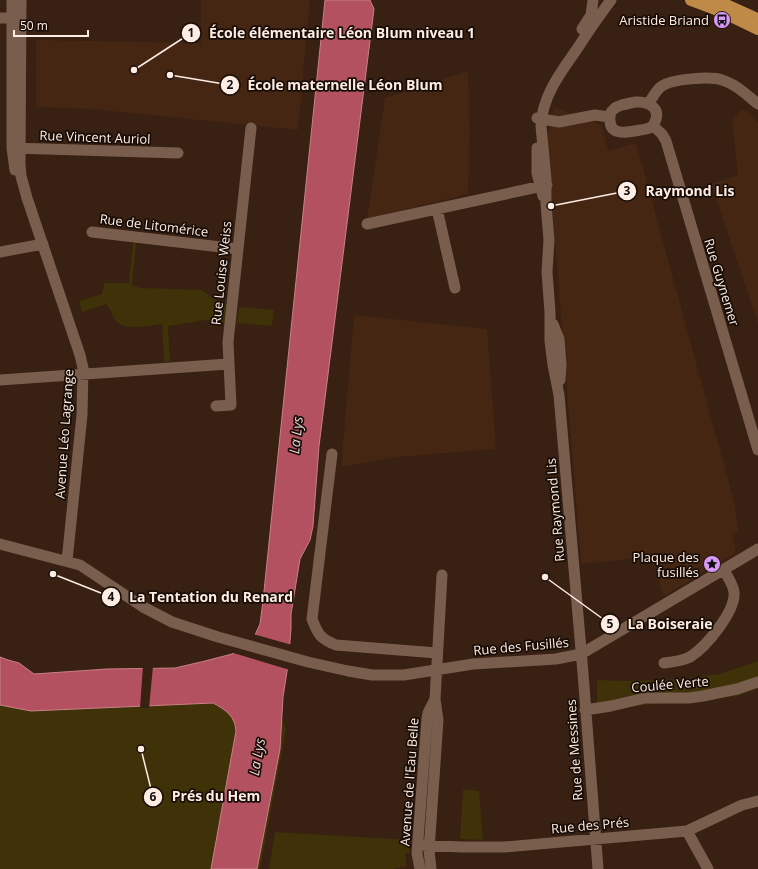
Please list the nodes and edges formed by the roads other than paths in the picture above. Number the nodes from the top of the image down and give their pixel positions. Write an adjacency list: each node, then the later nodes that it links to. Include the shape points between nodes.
1 (12, 0): 8 (street, Avenue Léo Lagrange)
2 (21, 0): 8 (street, Avenue Léo Lagrange)
3 (593, 0): 14 (street, Rue Raymond Lis, via 589,19 542,91)
4 (611, 0): 14 (street, Rue Raymond Lis, via 552,86)
5 (691, 0): 10 (main road)
6 (715, 0): 9 (main road)
7 (0, 18): 8 (street)
8 (16, 18): 17 (street, Avenue Léo Lagrange)
9 (758, 20)
10 (758, 29)
11 (649, 103): 12 (street, via 658,89 665,84 710,78 723,80 735,86); 13 (street, via 619,106 612,111); 15 (street, via 656,116)
12 (758, 104)
13 (610, 117): 14 (street, via 595,115 559,122); 15 (street, via 612,128 621,133)
14 (539, 118): 19 (street, Rue Raymond Lis)
15 (653, 126): 31 (street, Rue Guynemer, via 666,141)
16 (251, 128): 24 (street, Rue Louise Weiss)
17 (16, 149): 18 (street, Rue Vincent Auriol); 23 (street, Avenue Léo Lagrange, via 27,198)
18 (178, 153)
19 (544, 186): 20 (street); 39 (street, Rue Raymond Lis, via 549,240 546,272 550,341 559,388)
20 (437, 209): 21 (street); 26 (street)
21 (367, 224)
22 (92, 232): 24 (street, Rue de Litomérice)
23 (43, 244): 25 (street); 28 (street, Avenue Léo Lagrange, via 80,355)
24 (238, 249): 27 (street, Rue Louise Weiss)
25 (0, 252)
26 (455, 288)
27 (228, 364): 28 (street); 30 (street, Rue Louise Weiss, via 232,405)
28 (83, 374): 29 (street); 35 (street, Avenue Léo Lagrange, via 80,443)
29 (0, 380)
30 (216, 406)
31 (758, 450)
32 (332, 454): 38 (street, via 312,619 317,633 336,645)
33 (0, 544): 35 (street, Rue des Fusillés)
34 (758, 549): 36 (street, Rue des Fusillés)
35 (67, 561): 41 (street, Rue des Fusillés, via 89,570 152,613 218,637 340,670 372,675 404,676)
36 (724, 570): 39 (street, Rue des Fusillés); 40 (street, via 734,592 732,605 725,618 693,655 684,660)
37 (442, 575): 38 (street, Avenue de l'Eau Belle)
38 (437, 653): 41 (street, Avenue de l'Eau Belle)
39 (581, 654): 41 (street, Rue des Fusillés, via 556,659 474,664); 44 (street, Rue de Messines)
40 (664, 663)
41 (436, 671): 43 (street, Avenue de l'Eau Belle)
42 (758, 682): 44 (street, Coulée Verte, via 703,696 645,698)
43 (435, 699): 48 (street, Avenue de l'Eau Belle, via 427,719); 49 (street, Avenue de l'Eau Belle, via 438,720)
44 (585, 710): 47 (street, Rue de Messines)
45 (758, 801): 46 (street, Rue des Prés, via 742,805)
46 (687, 831): 47 (street, Rue des Prés); 53 (street)
47 (595, 838): 49 (street, Rue des Prés, via 504,846); 52 (street, Rue de Messines)
48 (418, 845): 49 (street, Rue des Prés); 50 (street, Avenue de l'Eau Belle)
49 (429, 845): 51 (street, Avenue de l'Eau Belle)
50 (420, 869)
51 (431, 869)
52 (598, 869)
53 (708, 869)

